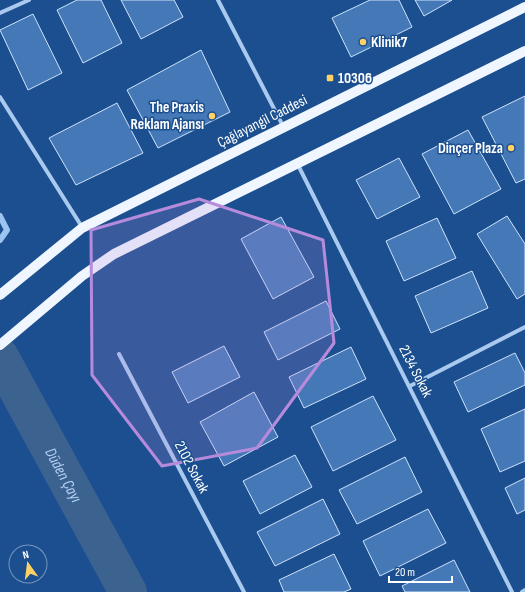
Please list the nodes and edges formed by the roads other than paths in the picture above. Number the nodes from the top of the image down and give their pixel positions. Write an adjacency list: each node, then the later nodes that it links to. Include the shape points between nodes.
1 (29, 0): 4 (street)
2 (218, 0): 7 (street)
3 (525, 7): 7 (main road, Çağlayangil Caddesi)
4 (0, 13)
5 (525, 51): 8 (main road)
6 (0, 97): 9 (street)
7 (283, 126): 9 (main road, Çağlayangil Caddesi)
8 (296, 162): 12 (main road, via 114,254 82,276); 14 (street, 2134 Sokak)
9 (82, 228): 10 (main road, Çağlayangil Caddesi)
10 (0, 295)
11 (525, 327): 14 (street)
12 (0, 345)
13 (119, 354): 16 (street, 2102 Sokak)
14 (410, 386): 17 (street, 2134 Sokak)
15 (525, 590): 18 (street)
16 (244, 592)
17 (512, 592)
18 (522, 592)

